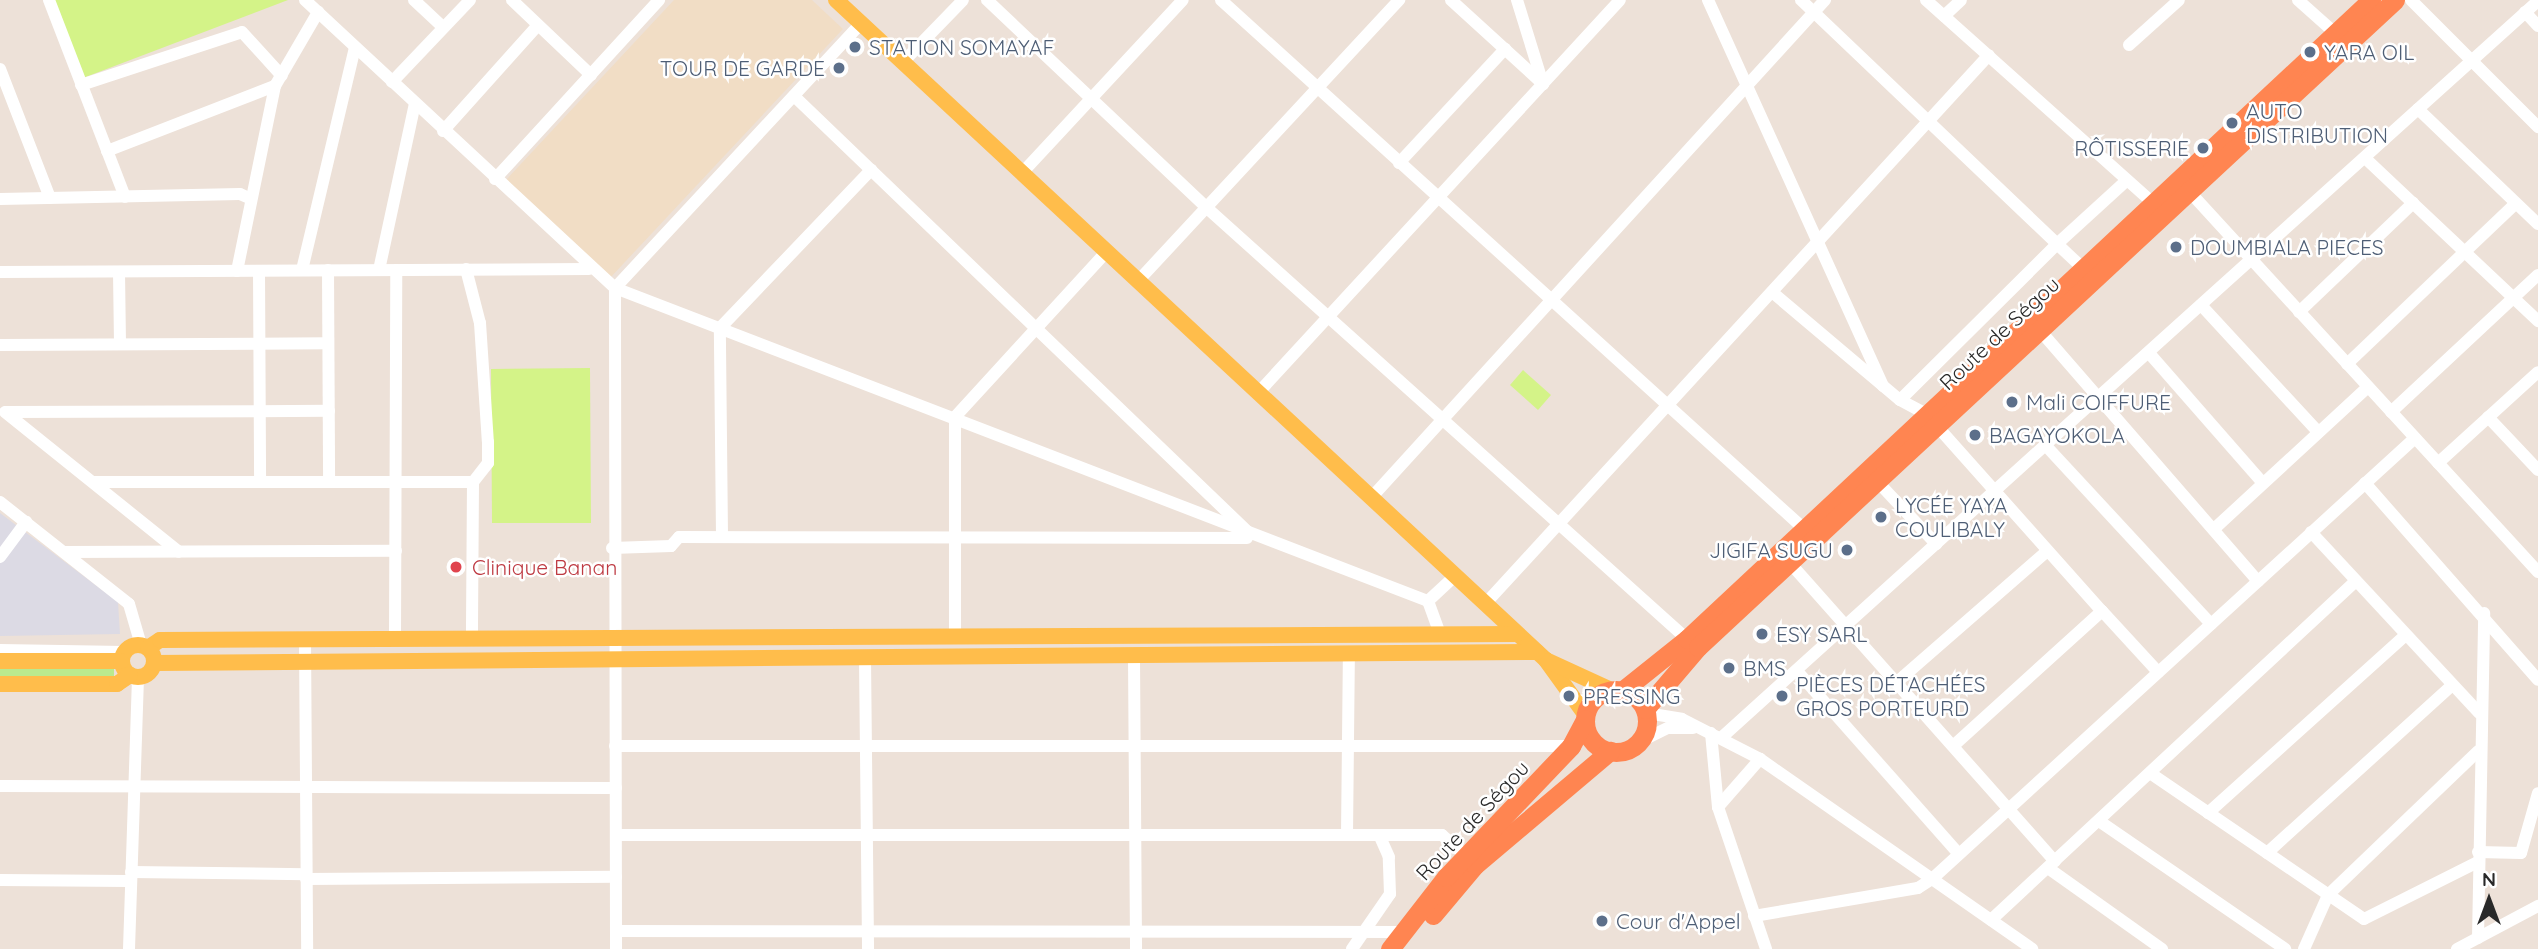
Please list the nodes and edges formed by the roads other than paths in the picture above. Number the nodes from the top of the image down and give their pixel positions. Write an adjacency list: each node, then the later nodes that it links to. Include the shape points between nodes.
1 (49, 0): 47 (street)
2 (305, 0): 27 (street)
3 (414, 0): 34 (street)
4 (470, 0): 34 (street)
5 (512, 0): 32 (street)
6 (659, 0): 43 (street)
7 (836, 0): 31 (main road)
8 (987, 0): 51 (street)
9 (1183, 0): 51 (street)
10 (1221, 0): 48 (street)
11 (1399, 0): 48 (street)
12 (1451, 0): 38 (street)
13 (1517, 0): 46 (street)
14 (1620, 0): 46 (street)
15 (1707, 0): 49 (street)
16 (1801, 0): 28 (street)
17 (1825, 0): 28 (street)
18 (1926, 0): 30 (street)
19 (1961, 0): 30 (street)
20 (2179, 0): 36 (street)
21 (2298, 0): 35 (street)
22 (2371, 0): 35 (highway, Route de Ségou)
23 (2395, 0): 64 (highway, Route de Ségou)
24 (2411, 0): 41 (street)
25 (961, 1): 40 (street)
26 (2538, 1): 29 (street)
27 (318, 12): 37 (street); 44 (street)
28 (1814, 12): 49 (street); 54 (street)
29 (2525, 12): 33 (street); 41 (street)
30 (1944, 16): 39 (street)
31 (861, 23): 40 (main road); 50 (street)
32 (538, 25): 43 (street); 56 (street)
33 (2538, 26)
34 (443, 27): 45 (street)
35 (2335, 33): 70 (highway, Route de Ségou)
36 (2129, 46)
37 (355, 48): 45 (street); 83 (street)
38 (1505, 49): 46 (street); 59 (street)
39 (1989, 55): 54 (street); 63 (street)
40 (903, 62): 61 (main road)
41 (2469, 62): 53 (street); 55 (street)
42 (0, 69): 66 (street)
43 (591, 75): 62 (street)
44 (279, 81): 47 (street, via 242,32); 57 (street); 68 (street)
45 (392, 82): 52 (street)
46 (1543, 84): 69 (street)
47 (81, 85): 57 (street)
48 (1317, 88): 59 (street); 73 (street)
49 (1750, 89): 76 (street); 96 (street)
50 (794, 96): 60 (street); 93 (street)
51 (1090, 100): 61 (street); 73 (street)
52 (415, 104): 56 (street); 85 (street)
53 (2418, 109): 58 (street); 71 (street)
54 (1926, 125): 75 (street); 76 (street)
55 (2538, 127)
56 (443, 131): 62 (street)
57 (107, 151): 65 (street)
58 (2365, 158): 72 (street); 79 (street)
59 (1399, 163): 69 (street)
60 (871, 170): 102 (street); 103 (street)
61 (1022, 173): 77 (main road)
62 (495, 179): 82 (street)
63 (2125, 182): 70 (street); 75 (street)
64 (2188, 190): 79 (street); 101 (highway, Route de Ségou)
65 (125, 197): 66 (street); 68 (street, via 240,194)
66 (50, 198): 67 (street)
67 (0, 199)
68 (251, 199): 88 (street)
69 (1438, 199): 96 (street); 99 (street)
70 (2152, 202): 80 (highway, Route de Ségou)
71 (2516, 203): 74 (street); 78 (street)
72 (2413, 204): 78 (street); 98 (street)
73 (1207, 208): 92 (street); 99 (street)
74 (2538, 224)
75 (2056, 244): 80 (street); 115 (street)
76 (1815, 245): 94 (street); 111 (street)
77 (1106, 252): 92 (main road); 103 (street)
78 (2465, 252): 95 (street); 109 (street)
79 (2251, 260): 97 (street); 98 (street)
80 (2081, 266): 124 (highway, Route de Ségou)
81 (466, 269): 82 (street); 86 (street); 135 (street, via 480,323 488,442 485,470)
82 (589, 269): 93 (street)
83 (302, 270): 84 (street); 89 (street)
84 (328, 270): 85 (street); 105 (street)
85 (379, 270): 86 (street)
86 (396, 270): 130 (street)
87 (1, 271): 90 (street)
88 (237, 271): 89 (street); 90 (street)
89 (259, 271): 104 (street)
90 (119, 272): 106 (street)
91 (2538, 275): 95 (street)
92 (1138, 281): 113 (main road)
93 (615, 288): 102 (street); 150 (street)
94 (1772, 292): 111 (street); 116 (street)
95 (2515, 299): 100 (street); 120 (street)
96 (1551, 302): 116 (street); 123 (street)
97 (2201, 305): 108 (street); 125 (street)
98 (2299, 312): 109 (street)
99 (1328, 318): 113 (street); 123 (street)
100 (2538, 321)
101 (2037, 327): 114 (street); 124 (highway, Route de Ségou)
102 (720, 328): 121 (street); 146 (street)
103 (1035, 328): 121 (street); 147 (street)
104 (259, 343): 105 (street); 106 (street); 118 (street)
105 (328, 343): 119 (street)
106 (120, 344): 107 (street)
107 (0, 345)
108 (2149, 353): 114 (street); 136 (street)
109 (2347, 364): 112 (street)
110 (2538, 372): 122 (street)
111 (1883, 386): 115 (street)
112 (2368, 387): 120 (street); 125 (street)
113 (1258, 393): 139 (main road)
114 (2098, 399): 127 (street); 144 (street)
115 (1900, 400): 124 (street)
116 (1665, 407): 142 (street); 143 (street)
117 (3, 410): 118 (street); 134 (street)
118 (260, 411): 119 (street); 132 (street)
119 (329, 411): 133 (street)
120 (2391, 412): 126 (street)
121 (955, 417): 147 (street); 148 (street)
122 (2488, 417): 128 (street); 129 (street)
123 (1445, 419): 139 (street); 142 (street)
124 (1931, 419): 131 (highway, Route de Ségou); 138 (street); 143 (highway, Route de Ségou)
125 (2318, 432): 136 (street)
126 (2415, 438): 128 (street); 137 (street)
127 (2045, 445): 138 (street); 165 (street)
128 (2438, 463): 157 (street)
129 (2538, 470)
130 (396, 480): 133 (street); 135 (street); 151 (street)
131 (1876, 480): 149 (street); 156 (highway, Route de Ségou)
132 (260, 481): 133 (street); 134 (street)
133 (329, 481)
134 (94, 482): 154 (street)
135 (473, 482): 171 (street)
136 (2262, 482): 144 (street)
137 (2365, 483): 145 (street); 164 (street)
138 (1994, 492): 149 (street); 152 (street)
139 (1371, 498): 158 (main road)
140 (0, 502): 141 (street)
141 (26, 522): 153 (street); 155 (street)
142 (1560, 526): 162 (street); 175 (street)
143 (1802, 527): 175 (highway, Route de Ségou)
144 (2214, 529): 159 (street)
145 (2311, 532): 159 (street); 160 (street)
146 (722, 536): 148 (street); 150 (street)
147 (1254, 538): 148 (street); 161 (street)
148 (954, 540): 170 (street)
149 (1936, 544): 166 (street)
150 (612, 548): 172 (street)
151 (396, 551): 154 (street); 174 (street)
152 (2047, 551): 163 (street); 189 (street)
153 (65, 552): 154 (street); 177 (street, via 135,610)
154 (179, 552)
155 (0, 557)
156 (1790, 563): 166 (street); 193 (highway, Route de Ségou, via 1698,647)
157 (2538, 572)
158 (1455, 576): 161 (street); 162 (main road)
159 (2258, 581): 165 (street)
160 (2356, 581): 169 (street); 207 (street)
161 (1428, 601): 167 (street)
162 (1485, 604): 168 (main road)
163 (2102, 611): 187 (street); 200 (street)
164 (2484, 613): 188 (street); 194 (street)
165 (2211, 624): 187 (street)
166 (1846, 625): 186 (street); 189 (street)
167 (1440, 634): 168 (main road); 170 (main road)
168 (1517, 634): 179 (main road)
169 (2406, 635): 191 (street); 215 (street)
170 (955, 636): 172 (main road)
171 (472, 638): 172 (main road); 174 (main road)
172 (615, 638): 182 (street)
173 (305, 639): 174 (main road); 177 (main road, via 160,640); 184 (street)
174 (395, 639)
175 (1687, 639): 192 (highway, Route de Ségou)
176 (0, 650): 185 (street)
177 (148, 652): 184 (main road); 185 (main road); 185 (main road)
178 (1349, 655): 179 (main road); 180 (main road); 203 (street)
179 (1541, 656): 192 (main road); 195 (main road)
180 (1134, 657): 181 (main road); 202 (street)
181 (865, 658): 182 (main road); 201 (street)
182 (615, 660): 184 (main road); 198 (street)
183 (0, 662): 185 (main road)
184 (305, 662): 211 (street)
185 (128, 666): 190 (main road, via 117,684); 209 (street)
186 (1797, 671): 196 (street); 223 (street)
187 (2158, 672): 214 (street)
188 (2538, 680)
189 (1896, 682): 200 (street)
190 (0, 684)
191 (2452, 685): 194 (street); 222 (street)
192 (1617, 690): 193 (highway); 195 (highway, Route de Ségou)
193 (1645, 711): 196 (street, via 1671,715); 197 (highway, Route de Ségou)
194 (2479, 713): 205 (street)
195 (1585, 717): 199 (highway, Route de Ségou); 204 (highway, via 1591,740)
196 (1711, 734): 197 (street, via 1668,728); 206 (street); 213 (street)
197 (1639, 742): 204 (highway, Route de Ségou)
198 (615, 746): 201 (street); 210 (street)
199 (1571, 746): 203 (street); 224 (highway, Route de Ségou)
200 (1954, 746): 214 (street)
201 (866, 747): 202 (street); 218 (street)
202 (1134, 747): 203 (street); 219 (street)
203 (1348, 748): 220 (street)
204 (1610, 751): 241 (highway, Route de Ségou, via 1475,865)
205 (2479, 751): 225 (street); 232 (street)
206 (1760, 759): 213 (street); 230 (street)
207 (2150, 773): 215 (street); 216 (street)
208 (0, 786): 209 (street)
209 (136, 787): 211 (street); 228 (street)
210 (616, 788): 211 (street); 217 (street)
211 (306, 789): 227 (street)
212 (2538, 793): 225 (street, via 2521,853)
213 (1718, 807): 234 (street)
214 (2009, 808): 223 (street); 226 (street)
215 (2208, 813): 222 (street)
216 (2099, 821): 226 (street); 252 (street)
217 (616, 835): 218 (street); 229 (street)
218 (867, 835): 219 (street); 237 (street)
219 (1135, 835): 220 (street); 238 (street)
220 (1347, 835): 221 (street)
221 (1380, 835): 224 (street, via 1442,835); 239 (street, via 1389,857 1390,894)
222 (2267, 853): 232 (street)
223 (1959, 854): 230 (street)
224 (1466, 856): 241 (highway, Route de Ségou)
225 (2478, 857): 232 (street, via 2364,919); 240 (street)
226 (2052, 864): 235 (street); 251 (street)
227 (306, 876): 228 (street); 229 (street); 243 (street)
228 (130, 877): 231 (street); 242 (street)
229 (616, 877): 236 (street)
230 (1932, 879): 234 (street, via 1919,888); 235 (street)
231 (0, 880)
232 (2328, 895): 253 (street)
233 (2538, 906): 240 (street)
234 (1754, 916): 249 (street)
235 (1991, 920): 250 (street)
236 (616, 931): 237 (street); 244 (street)
237 (867, 931): 238 (street); 245 (street)
238 (1136, 932): 239 (street); 246 (street)
239 (1364, 932): 241 (street); 247 (street)
240 (2478, 938): 254 (street)
241 (1405, 941): 248 (highway, Route de Ségou)
242 (129, 949)
243 (307, 949)
244 (617, 949)
245 (868, 949)
246 (1136, 949)
247 (1352, 949)
248 (1390, 949)
249 (1766, 949)
250 (2032, 949)
251 (2162, 949)
252 (2285, 949)
253 (2304, 949)
254 (2457, 949)

